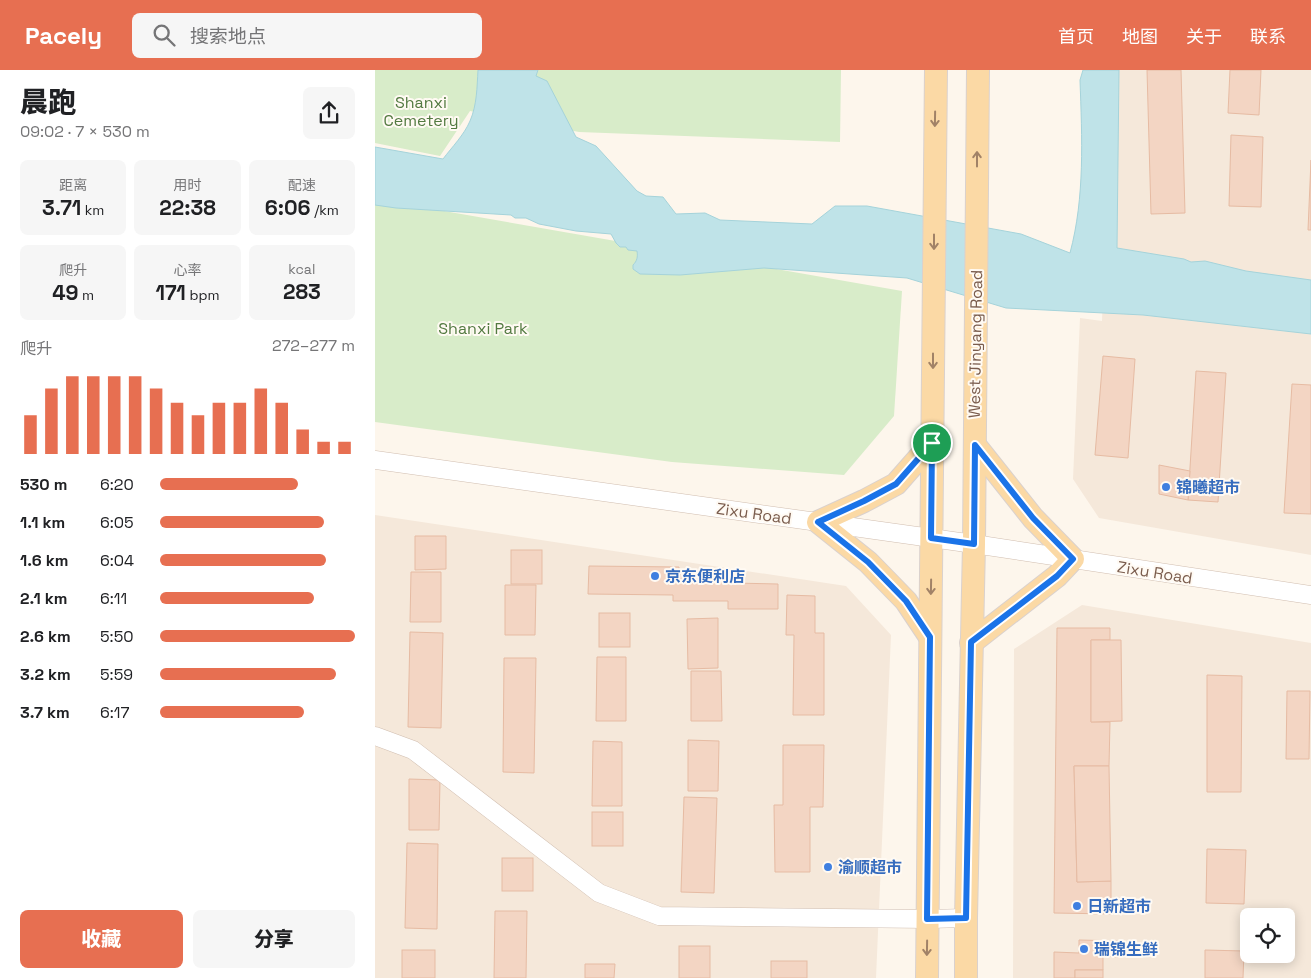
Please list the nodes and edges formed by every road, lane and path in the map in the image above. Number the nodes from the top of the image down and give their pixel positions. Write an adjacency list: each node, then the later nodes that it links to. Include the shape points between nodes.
1 (935, 70): 3 (main road, one-way to 3)
2 (978, 70): 4 (main road, West Jinyang Road, one-way to 2)
3 (932, 443): 6 (main road, via 896,484); 7 (main road)
4 (975, 445): 8 (main road, West Jinyang Road); 9 (main road, via 1033,518)
5 (375, 460): 6 (street, Zixu Road)
6 (818, 522): 7 (street, Zixu Road); 11 (main road, via 868,562 906,601)
7 (931, 538): 8 (street, Zixu Road); 11 (main road, one-way to 11)
8 (974, 544): 9 (street, Zixu Road); 12 (main road, West Jinyang Road)
9 (1073, 559): 10 (street, Zixu Road); 12 (main road, via 1057,576)
10 (1311, 595)
11 (930, 637): 15 (main road)
12 (971, 642): 14 (main road, West Jinyang Road)
13 (375, 736): 15 (street, via 413,750 599,893 659,916)
14 (966, 918): 15 (street); 17 (main road, West Jinyang Road)
15 (927, 919): 16 (main road, one-way to 16)
16 (927, 978)
17 (966, 978)

